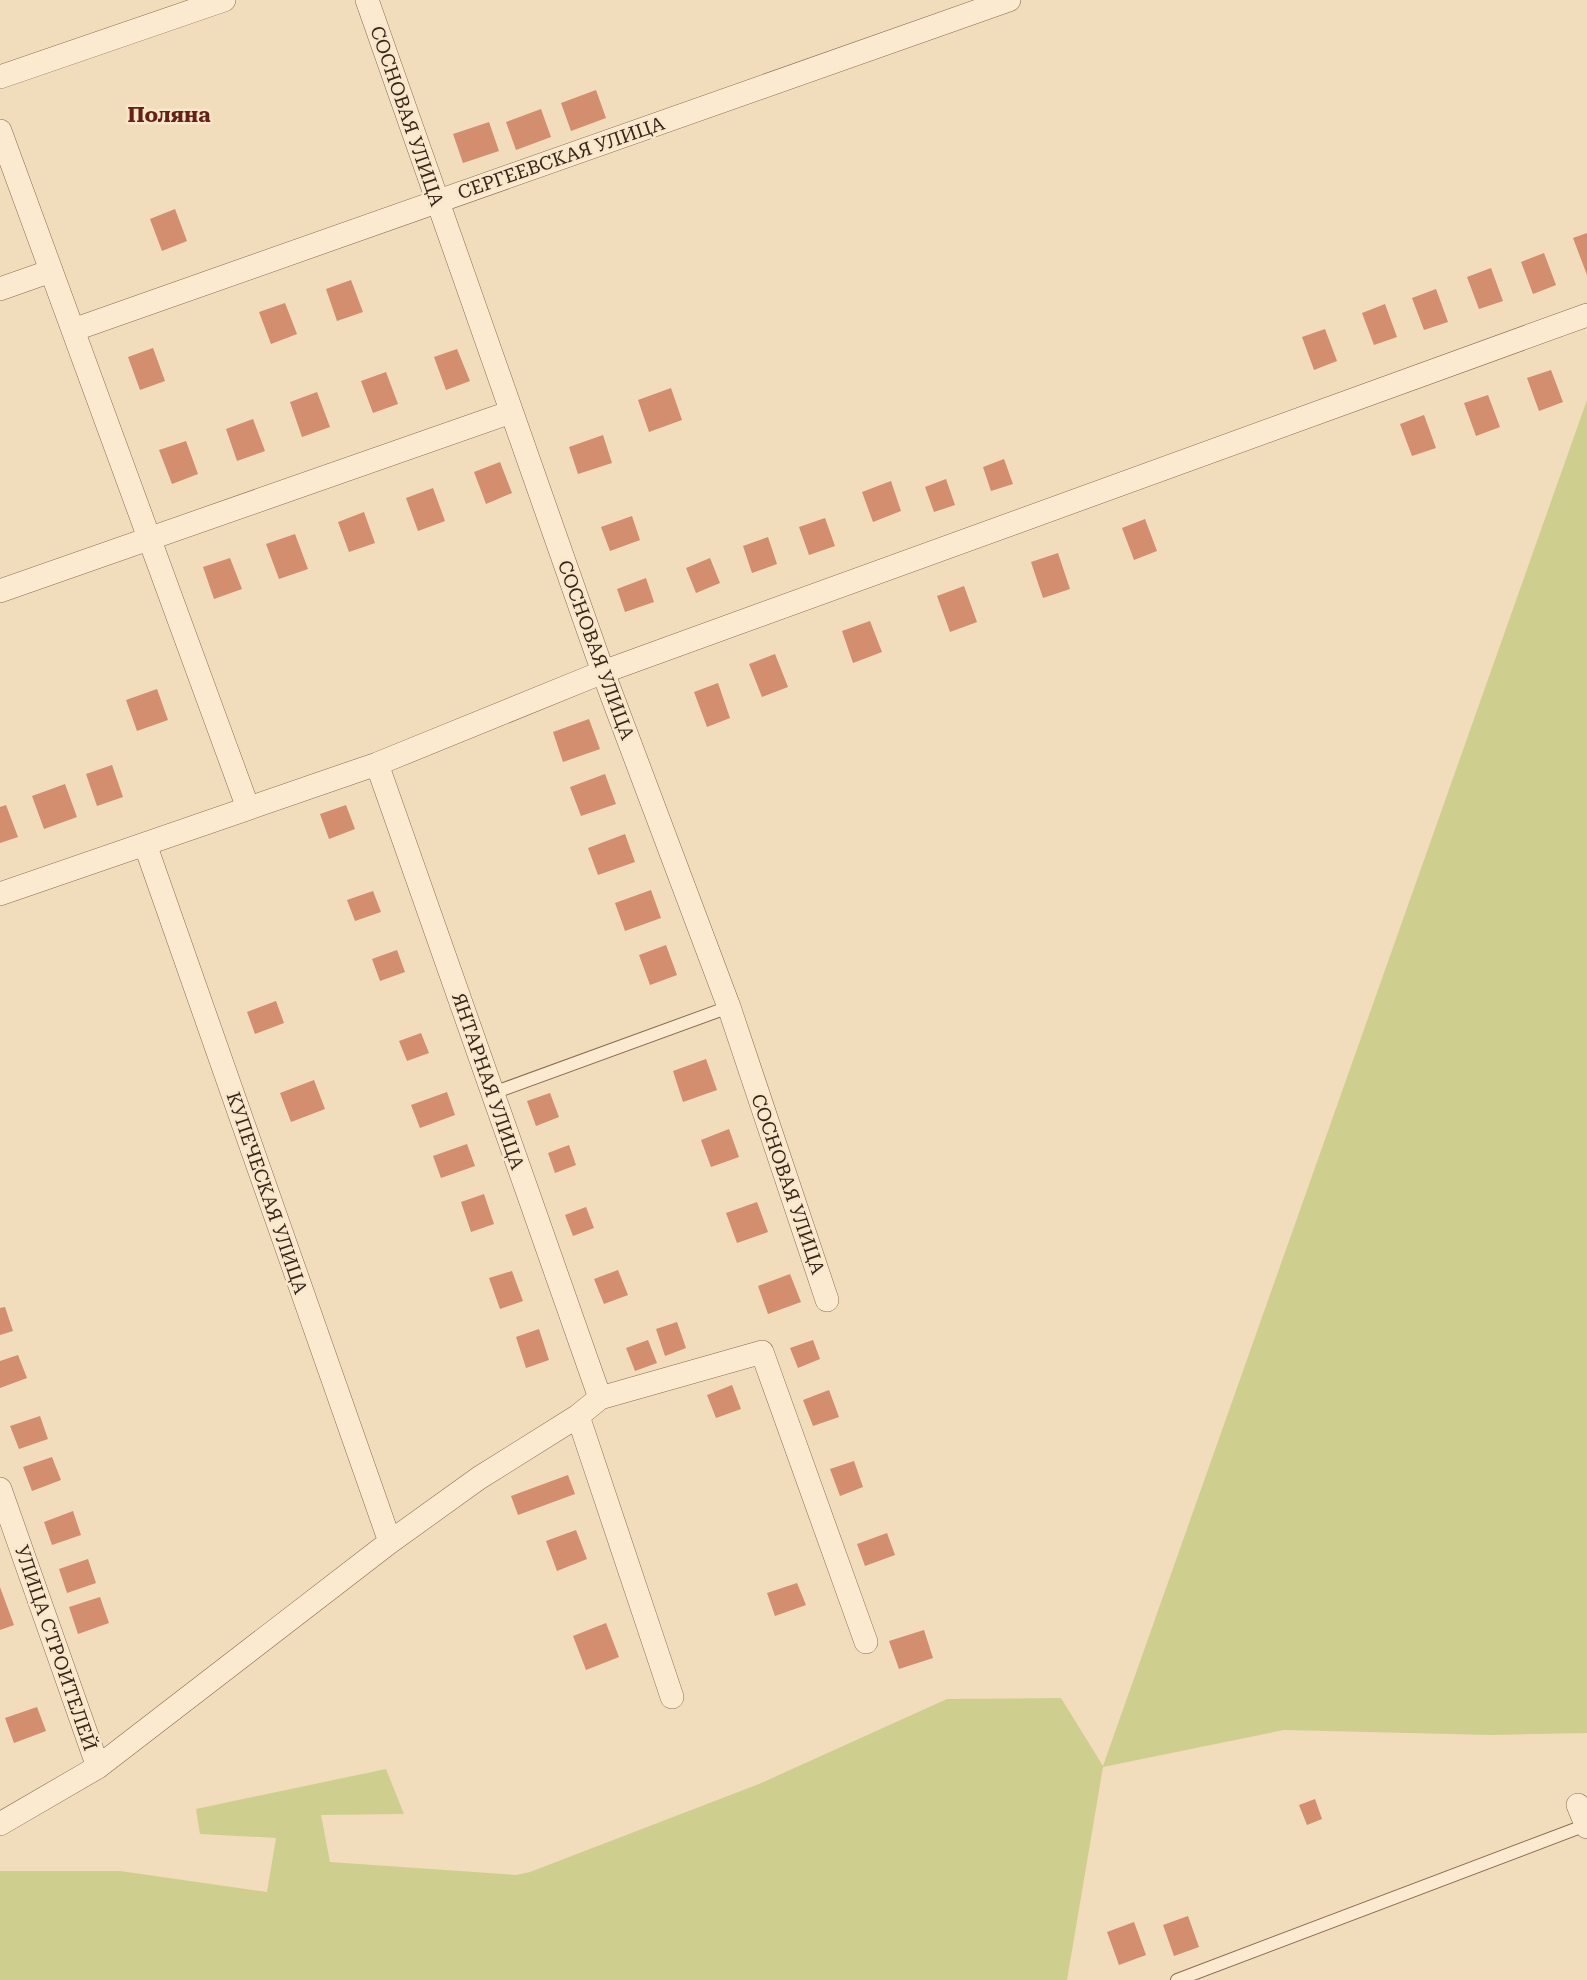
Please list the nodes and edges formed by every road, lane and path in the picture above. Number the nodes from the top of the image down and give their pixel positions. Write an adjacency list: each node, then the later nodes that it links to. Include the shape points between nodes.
1 (224, 0): 4 (street)
2 (367, 0): 6 (street, СОСНОВАЯ УЛИЦА)
3 (1009, 0): 6 (street, СЕРГЕЕВСКАЯ УЛИЦА)
4 (0, 77)
5 (0, 131): 7 (street)
6 (437, 202): 10 (street, СЕРГЕЕВСКАЯ УЛИЦА); 11 (street, СОСНОВАЯ УЛИЦА)
7 (51, 271): 8 (street); 10 (street)
8 (0, 289)
9 (1587, 315): 14 (street)
10 (73, 330): 12 (street)
11 (511, 412): 12 (street); 14 (street, СОСНОВАЯ УЛИЦА)
12 (150, 540): 13 (street); 16 (street)
13 (0, 591)
14 (603, 672): 15 (street); 19 (street, СОСНОВАЯ УЛИЦА)
15 (377, 764): 16 (street); 20 (street, ЯНТАРНАЯ УЛИЦА)
16 (248, 808): 17 (street)
17 (145, 844): 18 (street); 25 (street, КУПЕЧЕСКАЯ УЛИЦА)
18 (0, 894)
19 (729, 1007): 20 (lane); 21 (street, СОСНОВАЯ УЛИЦА)
20 (493, 1093): 22 (street, ЯНТАРНАЯ УЛИЦА)
21 (827, 1300)
22 (600, 1398): 23 (street); 26 (street, via 762,1352)
23 (578, 1416): 25 (street, via 479,1478); 27 (street)
24 (0, 1489): 28 (street, УЛИЦА СТРОИТЕЛЕЙ)
25 (390, 1542): 28 (street)
26 (866, 1642)
27 (671, 1697)
28 (98, 1767): 30 (street)
29 (1584, 1819): 31 (lane)
30 (0, 1824)
31 (1177, 1980)

